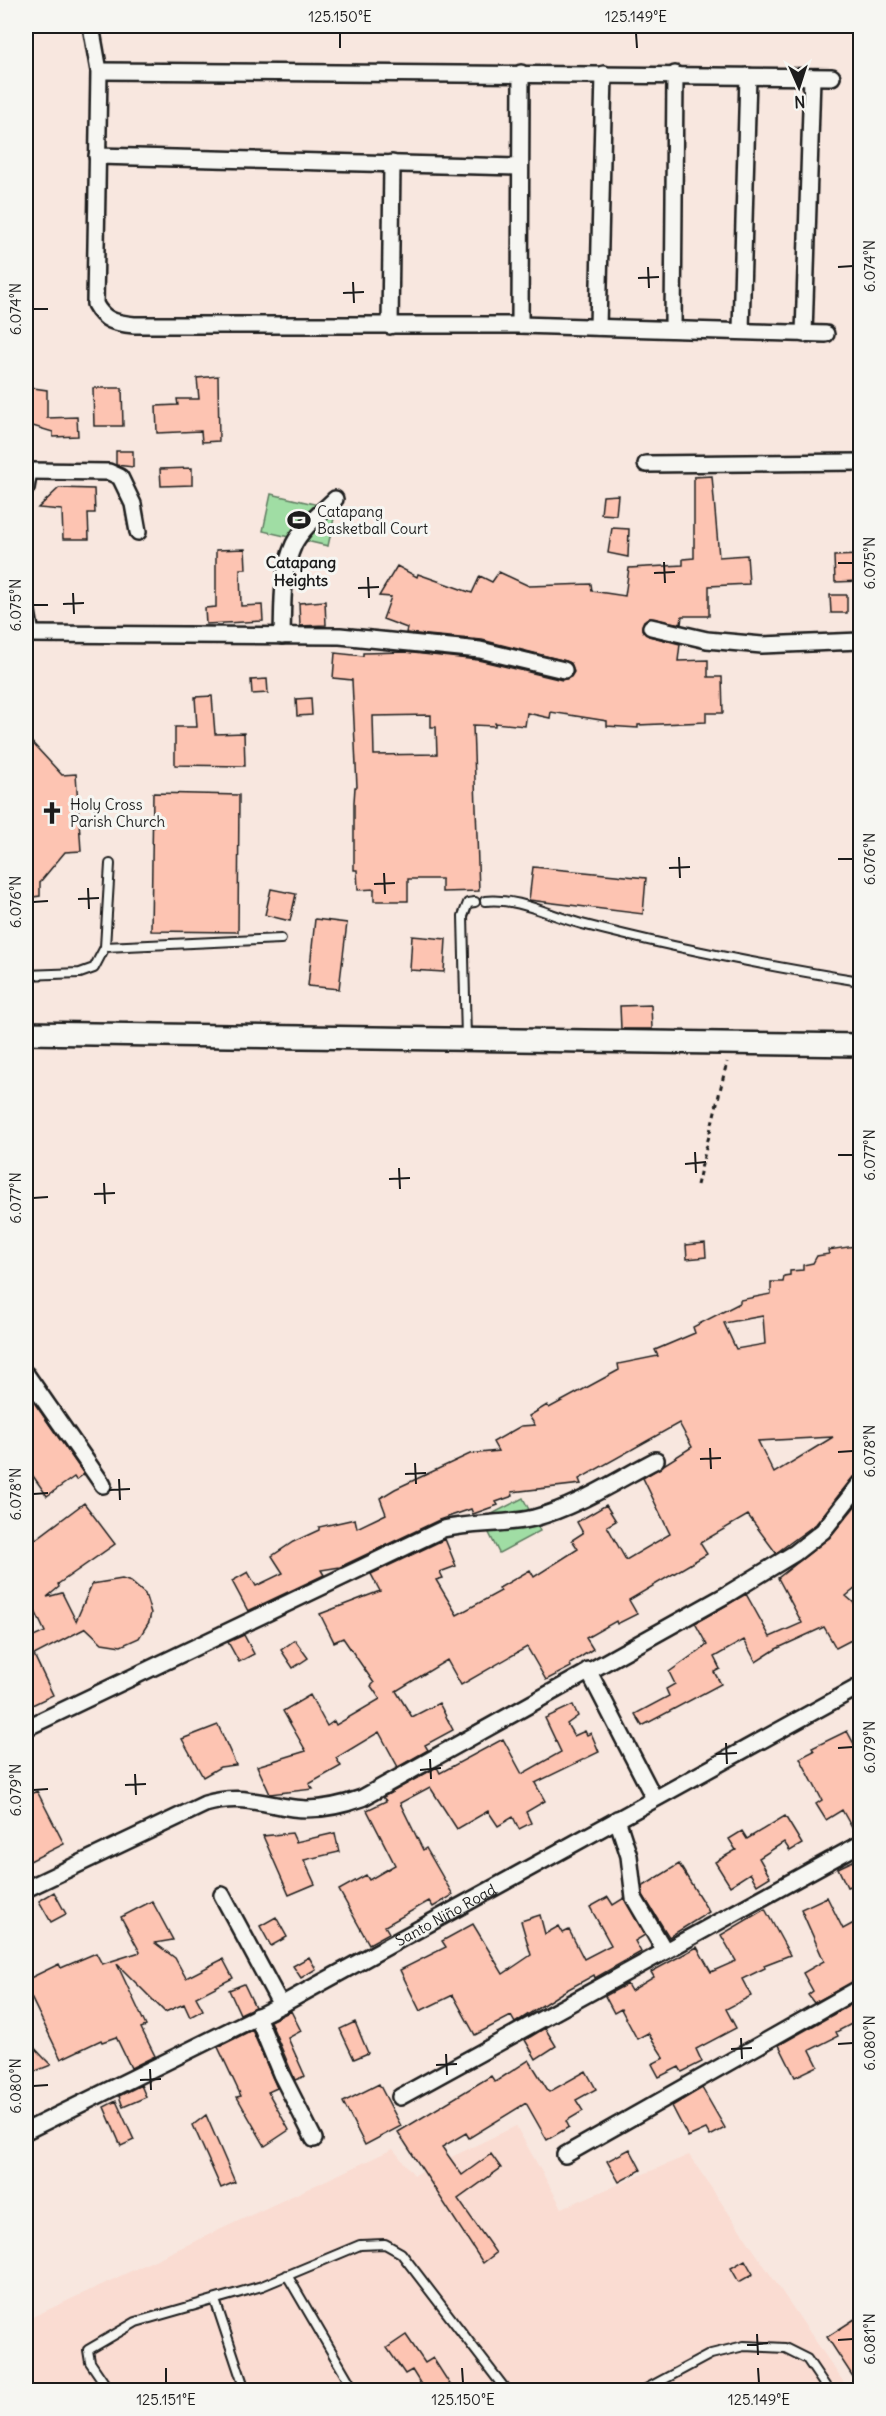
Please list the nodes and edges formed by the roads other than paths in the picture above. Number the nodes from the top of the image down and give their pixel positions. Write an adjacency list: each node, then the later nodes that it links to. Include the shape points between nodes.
1 (91, 26): 2 (street)
2 (99, 71): 3 (street); 9 (street)
3 (521, 73): 4 (street); 11 (street)
4 (604, 74): 5 (street); 14 (street)
5 (675, 74): 6 (street); 15 (street)
6 (748, 76): 7 (street); 16 (street)
7 (812, 77): 8 (street); 17 (street)
8 (832, 77)
9 (97, 156): 10 (street); 13 (street, via 95,304 101,315 113,323)
10 (392, 163): 11 (street); 13 (street)
11 (519, 167): 12 (street)
12 (520, 325): 13 (street); 14 (street)
13 (390, 326)
14 (598, 327): 15 (street)
15 (673, 328): 16 (street)
16 (741, 330): 17 (street)
17 (804, 334): 18 (street)
18 (826, 334)
19 (861, 462): 20 (street)
20 (646, 464)
21 (27, 471): 22 (street); 24 (street, via 109,472 120,477 133,504)
22 (26, 488)
23 (335, 499): 28 (street, via 294,544 283,595)
24 (138, 532)
25 (26, 606): 27 (street)
26 (651, 627): 29 (street, via 707,640 762,645)
27 (28, 634): 28 (street)
28 (282, 636): 30 (street, via 340,636 480,650)
29 (861, 641)
30 (564, 670)
31 (110, 864): 35 (lane)
32 (485, 901): 37 (lane, via 524,906 581,924 732,960)
33 (475, 902): 39 (lane, via 468,903 463,916)
34 (281, 939): 35 (lane)
35 (105, 947): 36 (lane, via 94,968 80,973)
36 (26, 975)
37 (861, 981)
38 (26, 1033): 39 (street)
39 (466, 1040): 40 (street)
40 (861, 1045)
41 (26, 1374): 44 (street)
42 (656, 1460): 47 (street, via 559,1510 510,1523 443,1529)
43 (861, 1484): 45 (street, via 823,1530 795,1553)
44 (103, 1485)
45 (588, 1670): 48 (street); 51 (street, via 342,1806 295,1808 225,1798)
46 (861, 1686): 48 (street, Santo Niño Road)
47 (26, 1728)
48 (654, 1798): 49 (street, Santo Niño Road)
49 (617, 1819): 53 (street, via 629,1856 634,1898); 55 (street, Santo Niño Road)
50 (861, 1844): 53 (street)
51 (26, 1889)
52 (222, 1895): 55 (street)
53 (665, 1951): 57 (street)
54 (861, 1988): 60 (street)
55 (280, 2005): 56 (street, Santo Niño Road)
56 (257, 2016): 58 (street, Santo Niño Road); 59 (street)
57 (400, 2097)
58 (26, 2132)
59 (314, 2139)
60 (565, 2155)
61 (287, 2275): 62 (lane); 65 (lane); 66 (lane, via 360,2245 385,2244 401,2253)
62 (215, 2300): 63 (lane, via 144,2319 88,2350 90,2362); 64 (lane)
63 (109, 2391)
64 (244, 2391)
65 (354, 2391)
66 (506, 2391)
67 (644, 2391): 68 (lane, via 711,2354 744,2346 785,2349 807,2360)
68 (828, 2391)

